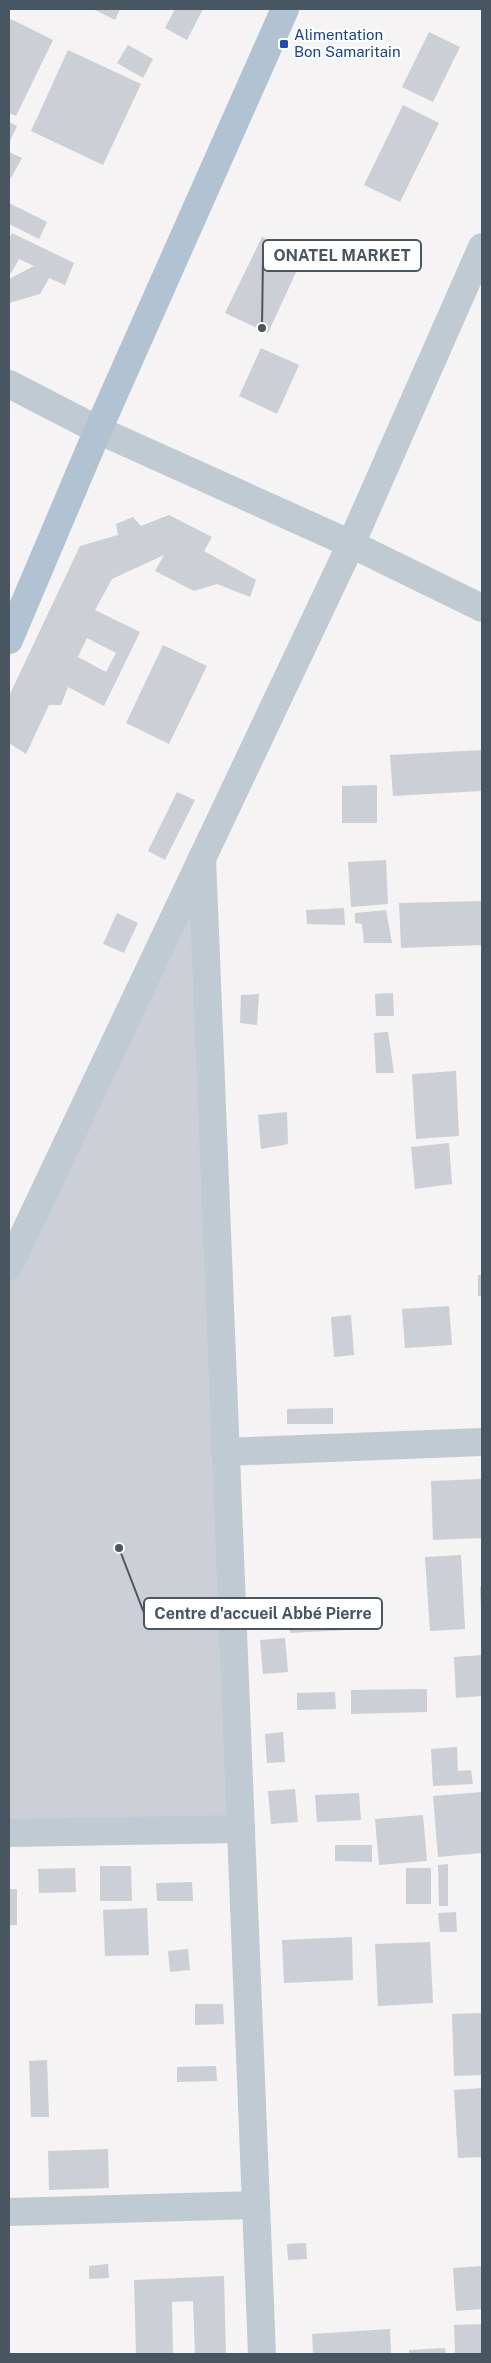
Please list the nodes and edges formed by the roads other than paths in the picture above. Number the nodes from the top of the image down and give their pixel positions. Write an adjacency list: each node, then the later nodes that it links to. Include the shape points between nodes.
1 (285, 9): 4 (main road)
2 (482, 247): 5 (street)
3 (9, 384): 4 (street)
4 (98, 430): 5 (street); 7 (main road)
5 (351, 544): 6 (street); 8 (street)
6 (482, 608)
7 (9, 640)
8 (202, 858): 9 (street); 11 (street)
9 (9, 1266)
10 (482, 1442): 11 (street)
11 (225, 1452): 12 (street)
12 (241, 1829): 13 (street); 14 (street)
13 (9, 1832)
14 (256, 2205): 15 (street); 16 (street)
15 (9, 2212)
16 (262, 2354)

